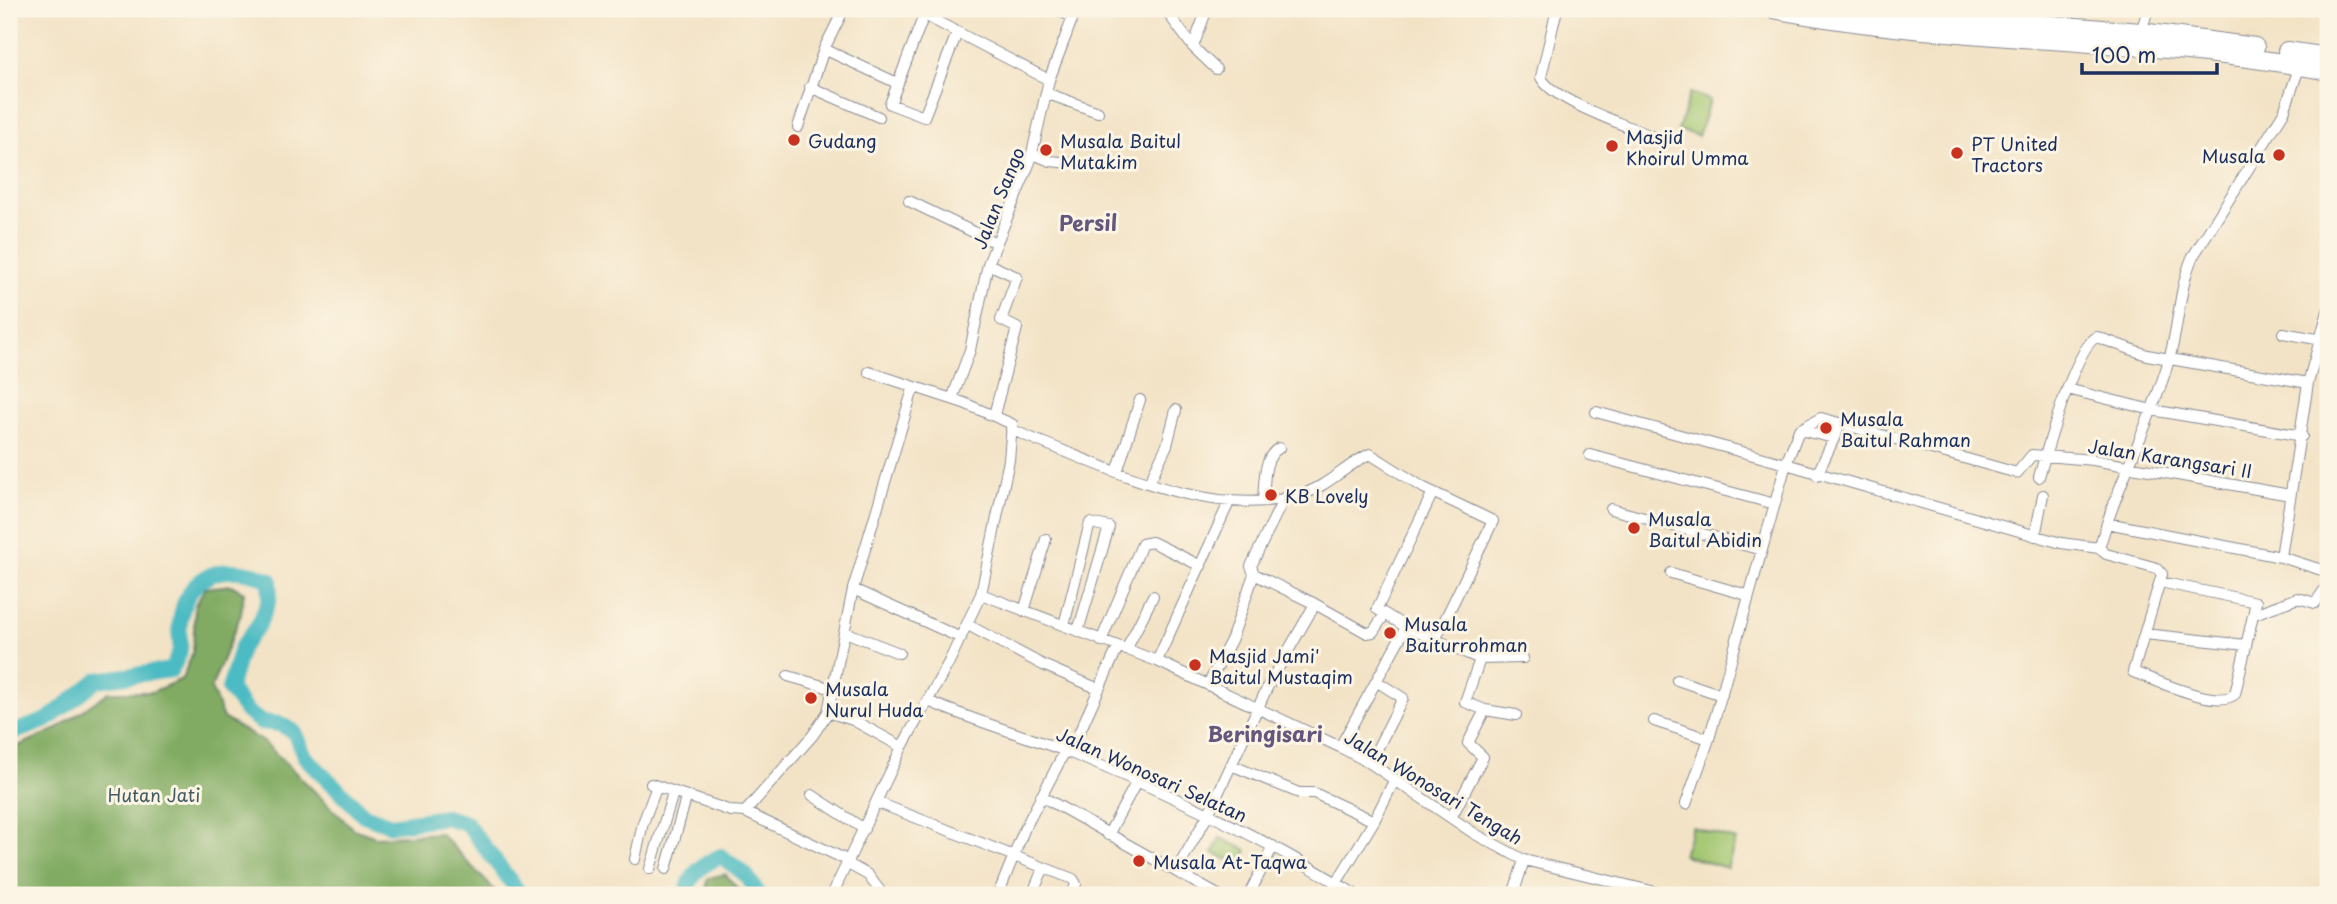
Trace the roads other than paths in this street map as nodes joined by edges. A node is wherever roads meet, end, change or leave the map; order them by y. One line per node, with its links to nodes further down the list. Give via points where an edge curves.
1 (844, 9): 15 (street)
2 (913, 9): 11 (street)
3 (1054, 9): 10 (street)
4 (1165, 9): 14 (street)
5 (1207, 9): 14 (street)
6 (1557, 9): 27 (street, via 1541,77 1544,85)
7 (1773, 9): 17 (highway, via 1948,32 2141,46)
8 (1849, 9): 12 (highway)
9 (2148, 9): 12 (street)
10 (1074, 13): 20 (street, Jalan Sango)
11 (924, 15): 13 (street); 21 (street)
12 (2141, 32): 16 (highway)
13 (957, 33): 20 (street); 21 (street, via 924,117 890,103)
14 (1193, 47): 18 (street)
15 (824, 49): 21 (street); 22 (street)
16 (2328, 57)
17 (2300, 65): 19 (highway); 36 (street, via 2284,112 2192,258)
18 (1216, 69)
19 (2328, 71)
20 (1049, 80): 23 (street, Jalan Sango)
21 (897, 83)
22 (810, 87): 25 (street); 26 (street)
23 (1046, 93): 24 (street); 28 (street, Jalan Sango)
24 (1098, 112)
25 (879, 117)
26 (798, 127)
27 (1656, 138)
28 (1033, 154): 29 (street); 31 (street, Jalan Sango)
29 (1072, 163)
30 (909, 201): 31 (street)
31 (996, 243): 32 (street, Jalan Sango)
32 (988, 264): 41 (street, Jalan Sango, via 970,350); 46 (street, via 1017,277 1001,320 1017,328)
33 (2328, 311): 35 (street)
34 (2283, 333): 35 (street)
35 (2324, 340): 38 (street)
36 (2169, 359): 38 (street); 39 (street, via 2092,338); 44 (street)
37 (869, 372): 40 (street)
38 (2308, 383): 50 (street)
39 (2067, 388): 44 (street); 54 (street)
40 (913, 389): 41 (street); 81 (street)
41 (952, 399): 46 (street)
42 (1140, 400): 57 (street)
43 (1176, 410): 60 (street, via 1167,445)
44 (2152, 410): 50 (street); 56 (street)
45 (1596, 412): 55 (street)
46 (994, 415): 48 (street)
47 (1841, 423): 49 (street, via 1821,418); 51 (street); 54 (street, via 2017,473 2030,456)
48 (1012, 426): 57 (street); 82 (street)
49 (1799, 430): 51 (street); 55 (street)
50 (2302, 436): 63 (street)
51 (1834, 438): 58 (street)
52 (1279, 448): 66 (street, via 1267,463)
53 (1590, 455): 67 (street)
54 (2045, 456): 56 (street, Jalan Karangsari II); 59 (street)
55 (1786, 464): 58 (street); 67 (street)
56 (2126, 467): 63 (street, Jalan Karangsari II); 69 (street)
57 (1117, 472): 60 (street)
58 (1817, 475): 70 (street)
59 (2039, 477)
60 (1149, 483): 65 (street, via 1182,494)
61 (1433, 492): 64 (street, via 1370,454 1310,491); 87 (street, via 1377,607); 97 (street, via 1491,519 1492,526)
62 (2043, 495): 70 (street)
63 (2290, 495): 74 (street)
64 (1284, 498): 66 (street); 78 (street, via 1251,566)
65 (1230, 500): 66 (street); 75 (street)
66 (1263, 500)
67 (1775, 504): 73 (street)
68 (1611, 509): 73 (street)
69 (2107, 523): 72 (street); 74 (street)
70 (2035, 536): 72 (street)
71 (1046, 539): 86 (street)
72 (2099, 548): 79 (street, via 2157,568 2162,574)
73 (1762, 550): 83 (street)
74 (2281, 558): 76 (street)
75 (1201, 566): 96 (street, via 1152,542 1142,544); 103 (street)
76 (2328, 572)
77 (1671, 573): 83 (street)
78 (1254, 574): 85 (street); 107 (street, via 1232,638)
79 (2160, 582): 88 (street, via 2256,602); 94 (street)
80 (2328, 584): 88 (street, via 2315,603 2298,598)
81 (853, 589): 93 (street); 95 (street)
82 (981, 594): 86 (street, Jalan Wonosari Tengah); 89 (street)
83 (1747, 595): 110 (street)
84 (1153, 596): 99 (street)
85 (1315, 604): 87 (street, via 1367,633 1373,632); 113 (street, via 1268,686)
86 (1024, 611): 90 (street, Jalan Wonosari Tengah)
87 (1385, 614): 91 (street)
88 (2253, 614): 98 (street)
89 (968, 625): 95 (street); 109 (street)
90 (1064, 625): 92 (street, Jalan Wonosari Tengah); 92 (street, via 1090,523 1109,529)
91 (1406, 627): 97 (street); 106 (street)
92 (1078, 631): 96 (street, Jalan Wonosari Tengah)
93 (845, 632): 100 (street); 108 (street)
94 (2145, 634): 98 (street); 98 (street, via 2133,672 2222,701 2235,694)
95 (961, 638): 111 (street)
96 (1101, 640): 99 (street, Jalan Wonosari Tengah)
97 (1435, 640): 102 (street)
98 (2246, 645)
99 (1122, 648): 103 (street, Jalan Wonosari Tengah); 109 (street)
100 (899, 653)
101 (1522, 658): 102 (street)
102 (1480, 659): 112 (street, via 1465,702)
103 (1157, 661): 107 (street, Jalan Wonosari Tengah)
104 (788, 676): 108 (street)
105 (1677, 680): 110 (street)
106 (1376, 681): 119 (street); 121 (street, via 1403,698)
107 (1208, 685): 113 (street, Jalan Wonosari Tengah)
108 (833, 689): 114 (street)
109 (1099, 689): 120 (street)
110 (1722, 695): 117 (street)
111 (928, 701): 118 (street); 120 (street, Jalan Wonosari Selatan, via 983,725)
112 (1485, 710): 115 (street); 133 (street, via 1468,743 1483,757)
113 (1259, 711): 119 (street, Jalan Wonosari Tengah); 122 (street)
114 (828, 712): 118 (street); 131 (street)
115 (1516, 715)
116 (1654, 721): 117 (street)
117 (1709, 739): 130 (street)
118 (902, 747): 129 (street)
119 (1340, 747): 121 (street, Jalan Wonosari Tengah)
120 (1068, 752): 124 (street, Jalan Wonosari Selatan); 127 (street)
121 (1370, 763): 123 (street, Jalan Wonosari Tengah)
122 (1231, 765): 132 (street); 134 (street, via 1299,793 1314,793)
123 (1395, 779): 133 (street, Jalan Wonosari Tengah); 134 (street)
124 (1137, 781): 132 (street, Jalan Wonosari Selatan); 136 (street)
125 (673, 793): 128 (street); 137 (street, via 654,785); 139 (street)
126 (812, 795): 135 (street)
127 (1041, 796): 136 (street); 140 (street)
128 (686, 798): 131 (street); 145 (street)
129 (876, 802): 135 (street); 140 (street)
130 (1686, 804)
131 (745, 812): 143 (street)
132 (1208, 815): 138 (street, Jalan Wonosari Selatan); 147 (street)
133 (1451, 818): 142 (street, Jalan Wonosari Tengah)
134 (1374, 821): 148 (street)
135 (864, 829): 143 (street)
136 (1108, 835): 147 (street)
137 (639, 844): 139 (street); 141 (street)
138 (1273, 846): 148 (street, Jalan Wonosari Selatan); 155 (street)
139 (657, 848): 144 (street)
140 (1013, 857): 146 (street); 151 (street)
141 (635, 859)
142 (1524, 860): 158 (street); 159 (street, Jalan Wonosari Tengah)
143 (849, 862): 149 (street); 150 (street, via 868,875)
144 (650, 869)
145 (666, 869)
146 (1042, 869): 152 (street); 153 (street, via 1075,881)
147 (1176, 871): 154 (street)
148 (1336, 882): 156 (street); 157 (street, Jalan Wonosari Selatan)
149 (832, 895)
150 (883, 895)
151 (998, 895)
152 (1032, 895)
153 (1072, 895)
154 (1217, 895)
155 (1249, 895)
156 (1329, 895)
157 (1356, 895)
158 (1513, 895)
159 (1668, 895)

